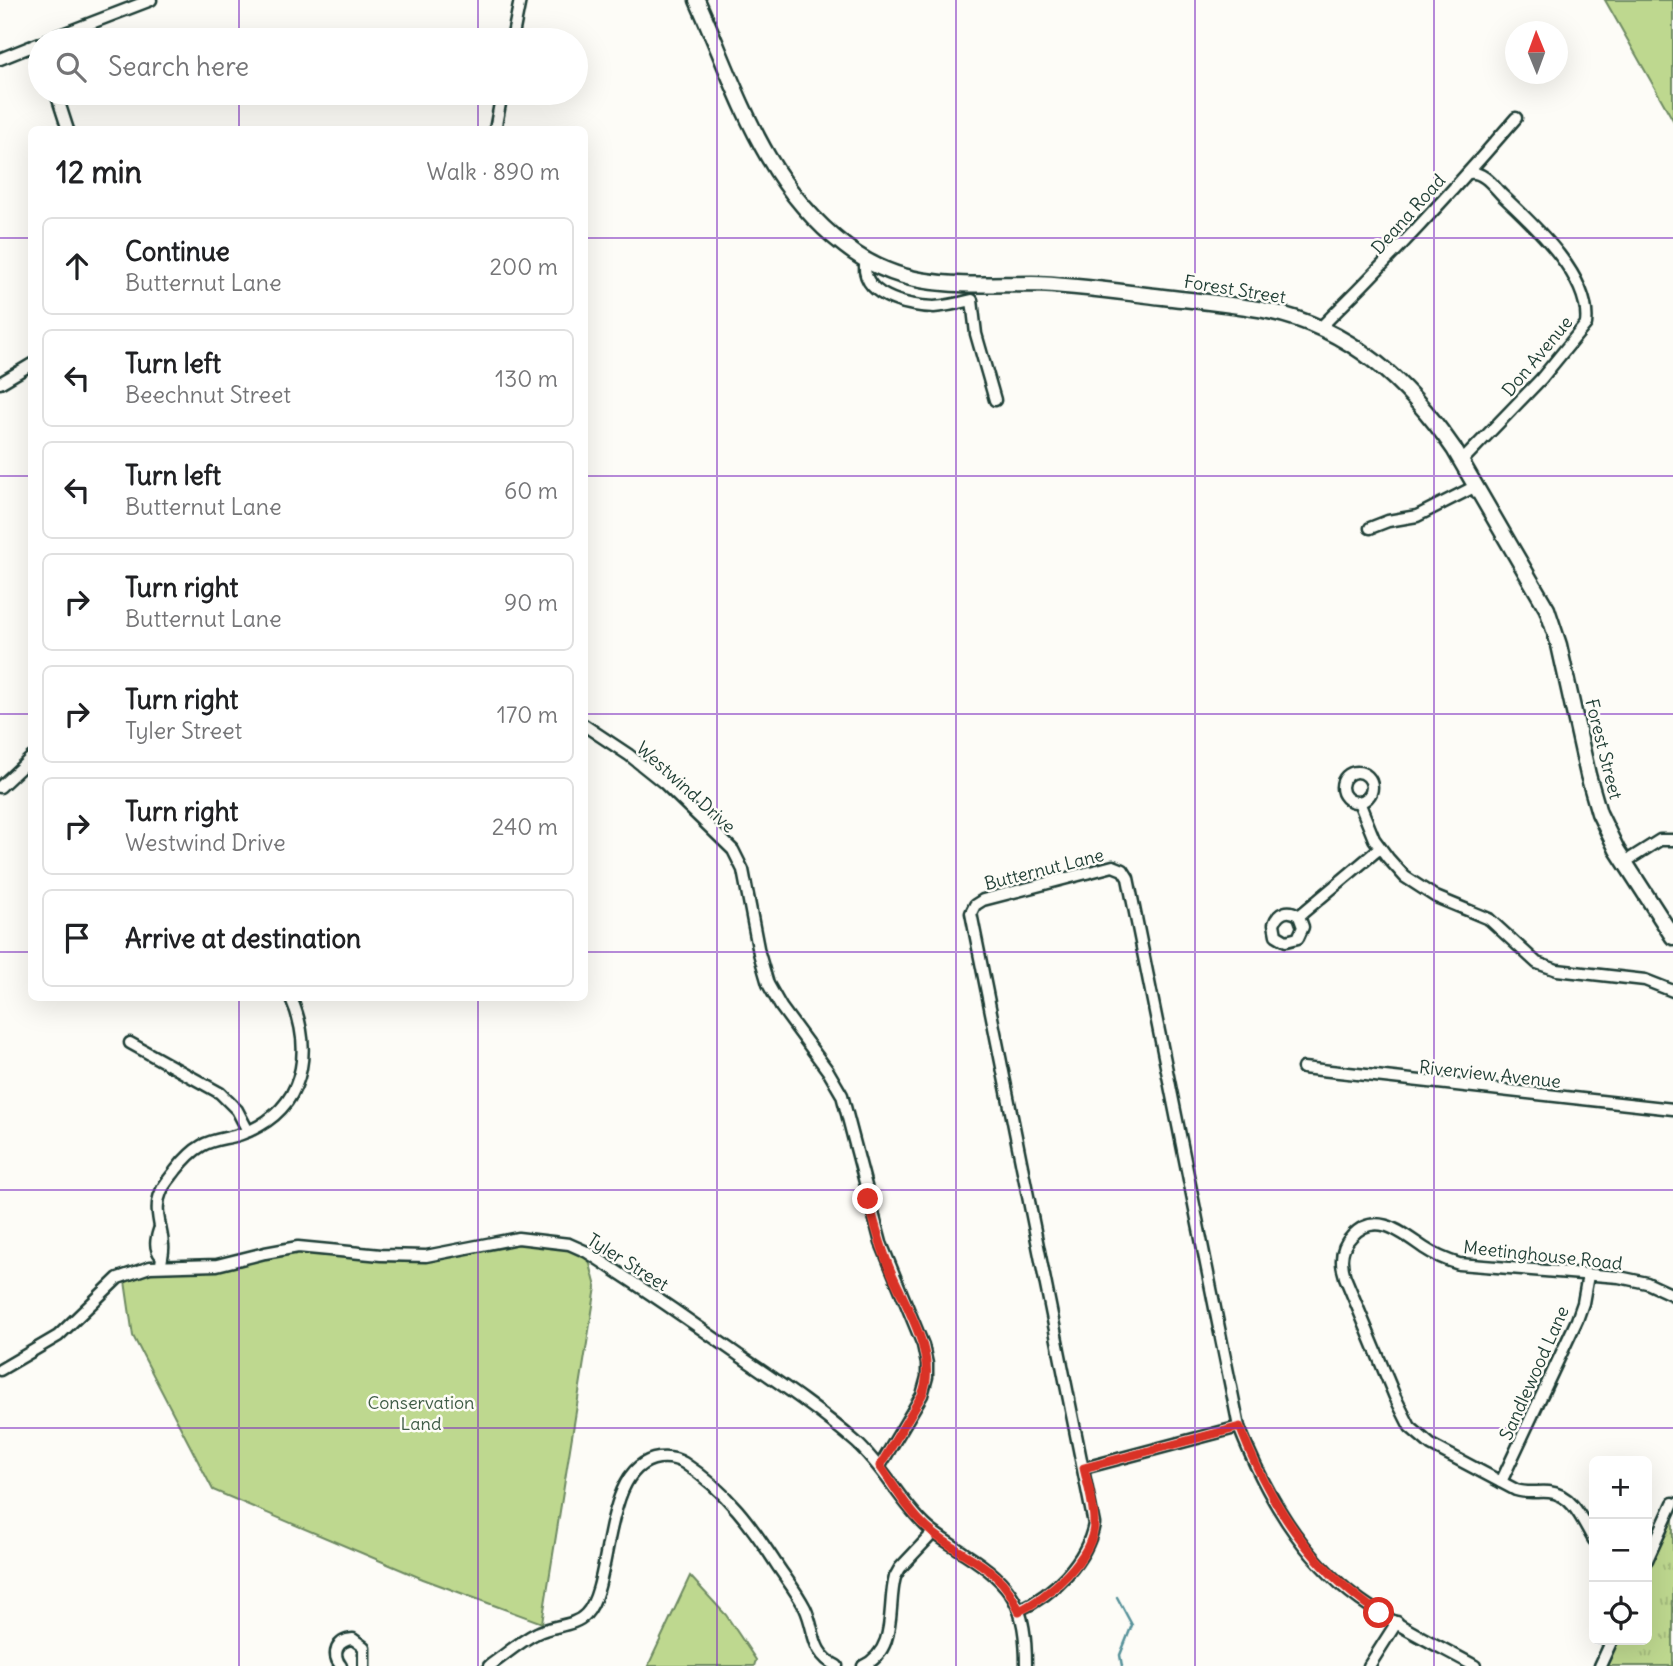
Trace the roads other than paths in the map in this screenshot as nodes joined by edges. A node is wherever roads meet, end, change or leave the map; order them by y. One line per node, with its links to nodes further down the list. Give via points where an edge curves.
1 (151, 0): 4 (street)
2 (520, 0): 5 (street)
3 (697, 0): 14 (street, Forest Street, via 766,157 815,218)
4 (78, 28)
5 (514, 28)
6 (28, 48): 7 (street)
7 (0, 59)
8 (61, 105): 11 (street)
9 (500, 105): 12 (street)
10 (1516, 118): 13 (street, Deana Road)
11 (67, 126)
12 (496, 126)
13 (1469, 173): 16 (street, Deana Road); 20 (street, Don Avenue, via 1480,175 1544,235 1568,269 1587,313 1586,324 1541,379)
14 (866, 260): 15 (street, Forest Street, via 912,279); 15 (street, via 863,270 876,289 907,304 936,307)
15 (972, 293): 16 (street, Forest Street, via 1045,285 1270,311); 19 (street, via 976,334)
16 (1320, 328): 20 (street, Forest Street, via 1404,385)
17 (28, 366): 18 (street)
18 (0, 383)
19 (995, 400)
20 (1462, 461): 21 (street, Forest Street)
21 (1476, 486): 22 (street, via 1417,516); 29 (street, Forest Street, via 1550,615 1592,793)
22 (1370, 528)
23 (588, 729): 43 (street, Westwind Drive, via 664,783 733,850 743,870 768,984 842,1095 881,1244 927,1364 922,1395)
24 (28, 761): 25 (street)
25 (0, 787)
26 (1359, 802): 28 (street)
27 (1673, 840): 29 (street, via 1660,840)
28 (1380, 848): 30 (street); 32 (street, via 1416,885 1489,919 1543,966 1645,980)
29 (1625, 862): 31 (street, Forest Street)
30 (1299, 916)
31 (1673, 937)
32 (1673, 991)
33 (292, 1001): 37 (street, via 303,1035 298,1078 280,1109)
34 (130, 1043): 37 (street, via 220,1093 237,1110)
35 (1303, 1068): 36 (street, Riverview Avenue)
36 (1673, 1109)
37 (248, 1131): 38 (street, via 206,1142 186,1157 160,1194 156,1239)
38 (161, 1261): 41 (street, Tyler Street, via 118,1278 58,1336); 43 (street, Tyler Street, via 217,1265 298,1247 426,1256 518,1238 569,1244 801,1398)
39 (1588, 1275): 40 (street, Meetinghouse Road, via 1647,1283); 45 (street, Sandlewood Lane, via 1577,1320); 45 (street, Meetinghouse Road, via 1460,1264 1442,1259 1382,1224 1359,1229 1344,1247 1345,1277 1410,1427 1431,1445)
40 (1673, 1295)
41 (0, 1370)
42 (1240, 1427): 44 (street); 44 (street, Butternut Lane, via 1125,873 1119,867 1108,867 983,900 975,905 971,919); 51 (street, Butternut Lane, via 1276,1505 1307,1549 1340,1584)
43 (880, 1466): 48 (street, Tyler Street)
44 (1084, 1468): 50 (street, Butternut Lane, via 1092,1536 1055,1587)
45 (1501, 1482): 47 (street, Meetinghouse Road, via 1523,1493 1565,1497)
46 (1673, 1503): 49 (street)
47 (1589, 1532)
48 (933, 1533): 50 (street, Tyler Street, via 1001,1579); 57 (street, via 895,1577 887,1641 877,1657)
49 (1652, 1549)
50 (1019, 1611): 58 (street, Tyler Street)
51 (1397, 1622): 59 (street); 60 (street, Butternut Lane)
52 (1610, 1645): 61 (street)
53 (341, 1666): 54 (street, via 336,1653 348,1639 364,1647)
54 (364, 1666)
55 (489, 1666): 56 (street, via 534,1634 586,1614 596,1598 611,1522 625,1487 643,1464 667,1457 686,1464 747,1520 805,1608 818,1651)
56 (836, 1666)
57 (863, 1666)
58 (1026, 1666)
59 (1369, 1666)
60 (1475, 1666)
61 (1600, 1666)

